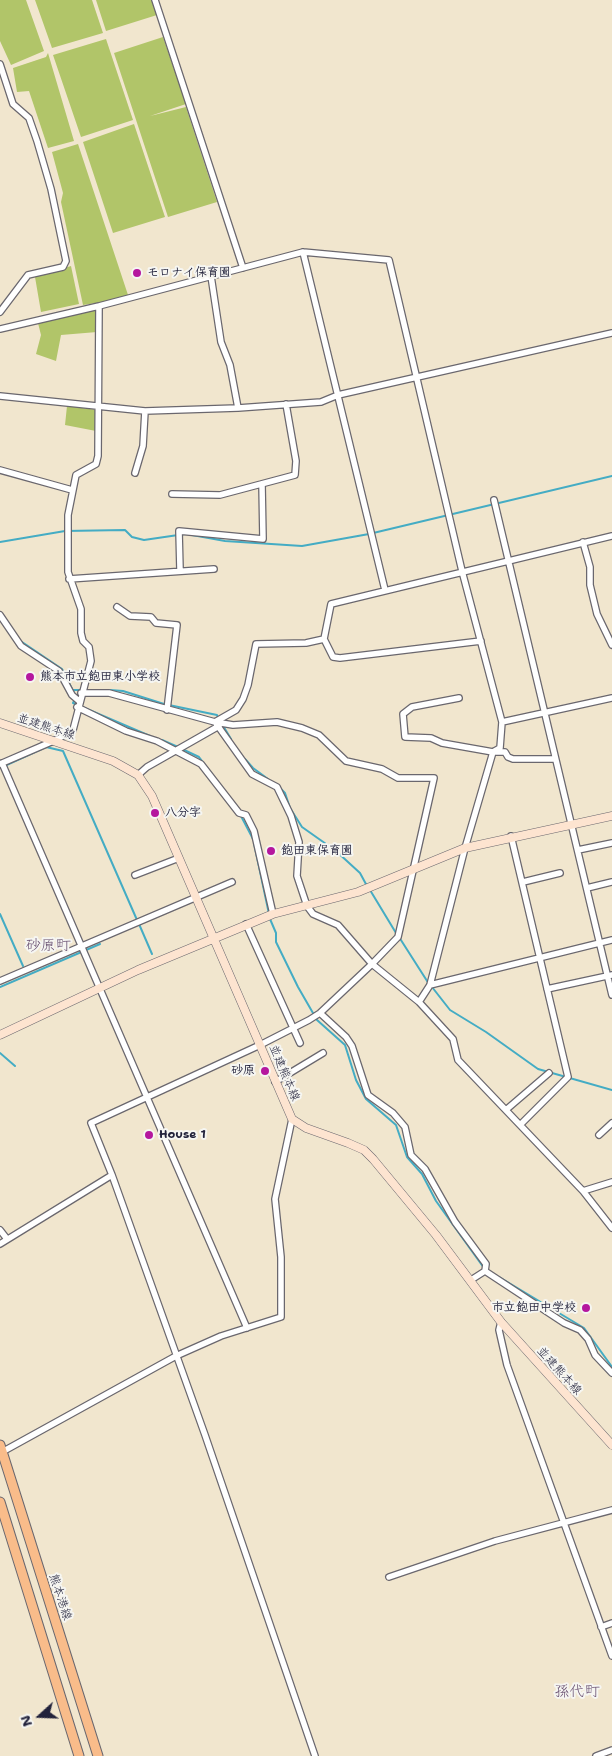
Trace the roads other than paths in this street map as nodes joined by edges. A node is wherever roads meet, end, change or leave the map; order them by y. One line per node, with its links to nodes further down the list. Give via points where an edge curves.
1 (156, 0): 4 (street)
2 (0, 64): 7 (street, via 13,104 29,118 37,141 66,261 63,267 28,275)
3 (303, 252): 4 (street); 10 (street, via 388,260); 11 (street)
4 (243, 268): 5 (street)
5 (211, 276): 6 (street); 15 (street, via 221,342 230,365)
6 (99, 306): 8 (street); 14 (street)
7 (0, 312)
8 (0, 329)
9 (612, 333): 10 (street)
10 (417, 378): 11 (street); 28 (street)
11 (338, 395): 13 (street, via 321,402); 30 (street)
12 (0, 396): 14 (street)
13 (286, 404): 15 (street); 19 (street, via 297,472)
14 (99, 408): 16 (street); 20 (street, via 96,464 76,475)
15 (238, 408): 16 (street)
16 (145, 410): 18 (street, via 143,446)
17 (0, 470): 20 (street)
18 (135, 473)
19 (262, 484): 21 (street, via 220,495); 27 (street, via 263,539 179,530)
20 (72, 490): 29 (street, via 68,515)
21 (172, 494)
22 (494, 500): 25 (street)
23 (612, 536): 24 (street)
24 (583, 542): 25 (street); 35 (street, via 597,614)
25 (508, 560): 28 (street); 41 (street)
26 (214, 569): 27 (street)
27 (180, 570): 29 (street)
28 (462, 571): 30 (street); 34 (street)
29 (69, 579): 36 (street, via 81,608 81,633 89,647 91,661)
30 (385, 590): 33 (street, via 331,604)
31 (116, 607): 40 (street, via 130,616 151,617 156,623 177,624)
32 (0, 615): 39 (street, via 21,646 59,670)
33 (324, 639): 34 (street, via 332,656 340,658); 44 (street, via 306,643 256,644 243,698 236,710)
34 (481, 641): 42 (street)
35 (612, 645)
36 (81, 693): 39 (street); 40 (street, via 109,694)
37 (459, 698): 47 (street, via 412,707 403,714 405,736 431,738)
38 (612, 698): 41 (street)
39 (78, 704): 45 (street, via 74,728); 46 (street, via 126,731)
40 (167, 710): 44 (street)
41 (545, 713): 42 (street); 48 (street)
42 (502, 722): 47 (street, via 500,748)
43 (0, 724): 45 (main road, 並建熊本線)
44 (217, 724): 46 (street); 58 (street, via 277,722 302,728 318,735 346,761 382,769 398,778 434,778); 66 (street, via 252,774 277,787 300,842 297,876)
45 (52, 742): 49 (street); 50 (main road, 並建熊本線, via 113,760)
46 (176, 750): 50 (street); 67 (street, via 201,764 239,813 246,815 254,831)
47 (493, 752): 48 (street, via 506,752 513,759); 55 (street)
48 (555, 759): 52 (street)
49 (1, 764): 72 (street)
50 (138, 775): 57 (main road, 並建熊本線, via 146,785)
51 (612, 816): 52 (main road)
52 (571, 824): 53 (main road); 56 (street)
53 (512, 836): 55 (main road); 62 (street)
54 (612, 843): 56 (street)
55 (465, 848): 58 (main road); 77 (street)
56 (578, 850): 64 (street)
57 (179, 858): 60 (street); 65 (main road, 並建熊本線)
58 (413, 870): 66 (main road, via 363,891); 74 (street, via 398,937)
59 (560, 874): 62 (street)
60 (135, 875)
61 (232, 882): 65 (street)
62 (523, 882): 73 (street)
63 (612, 882): 64 (street)
64 (587, 888): 71 (street)
65 (196, 898): 69 (main road, 並建熊本線); 72 (street)
66 (307, 906): 67 (main road); 74 (street, via 313,914 338,924)
67 (273, 914): 68 (main road)
68 (246, 924): 69 (main road); 83 (street)
69 (214, 937): 78 (main road); 86 (main road, 並建熊本線)
70 (612, 940): 71 (street)
71 (601, 943): 73 (street); 75 (street)
72 (82, 945): 76 (street); 78 (street)
73 (541, 958): 77 (street); 79 (street)
74 (372, 964): 81 (street); 82 (street)
75 (610, 976): 79 (street); 80 (street)
76 (0, 981)
77 (430, 985): 81 (street)
78 (100, 988): 84 (main road); 90 (street)
79 (547, 989): 94 (street, via 568,1077)
80 (612, 995)
81 (419, 1002): 91 (street, via 453,1039 458,1060)
82 (320, 1013): 83 (street); 103 (street, via 352,1046 368,1095 393,1113 405,1127 410,1155 425,1169 455,1222 486,1264)
83 (293, 1028): 85 (street); 86 (street)
84 (0, 1035)
85 (300, 1043)
86 (260, 1045): 89 (main road, 並建熊本線); 90 (street)
87 (323, 1052): 89 (street)
88 (549, 1073): 91 (street)
89 (276, 1082): 92 (main road, 並建熊本線)
90 (148, 1097): 96 (street, via 91,1123); 106 (street)
91 (507, 1109): 94 (street)
92 (292, 1119): 104 (main road, 並建熊本線, via 306,1128 364,1150); 106 (street, via 275,1199 281,1257 281,1317)
93 (612, 1123): 95 (street)
94 (521, 1124): 98 (street)
95 (599, 1135)
96 (112, 1175): 101 (street); 107 (street)
97 (612, 1182): 98 (street)
98 (583, 1191): 99 (street)
99 (612, 1228)
100 (0, 1230): 101 (street)
101 (7, 1239): 102 (street)
102 (0, 1244)
103 (485, 1271): 104 (street); 108 (street, via 580,1330 595,1355)
104 (471, 1280): 105 (main road, 並建熊本線)
105 (501, 1322): 109 (main road, 並建熊本線); 113 (street, via 507,1365)
106 (247, 1328): 107 (street)
107 (176, 1356): 110 (street); 123 (street)
108 (612, 1373)
109 (612, 1445)
110 (1, 1450): 118 (main road, 熊本港線)
111 (0, 1502): 119 (main road)
112 (612, 1510): 113 (street)
113 (564, 1522): 114 (street, via 496,1540); 116 (street)
114 (390, 1577)
115 (612, 1623): 116 (street)
116 (601, 1627): 117 (street)
117 (612, 1656)
118 (76, 1686): 119 (main road); 122 (main road, 熊本港線)
119 (58, 1691): 121 (main road)
120 (612, 1750): 124 (street)
121 (79, 1756)
122 (98, 1756)
123 (315, 1756)
124 (596, 1756)

